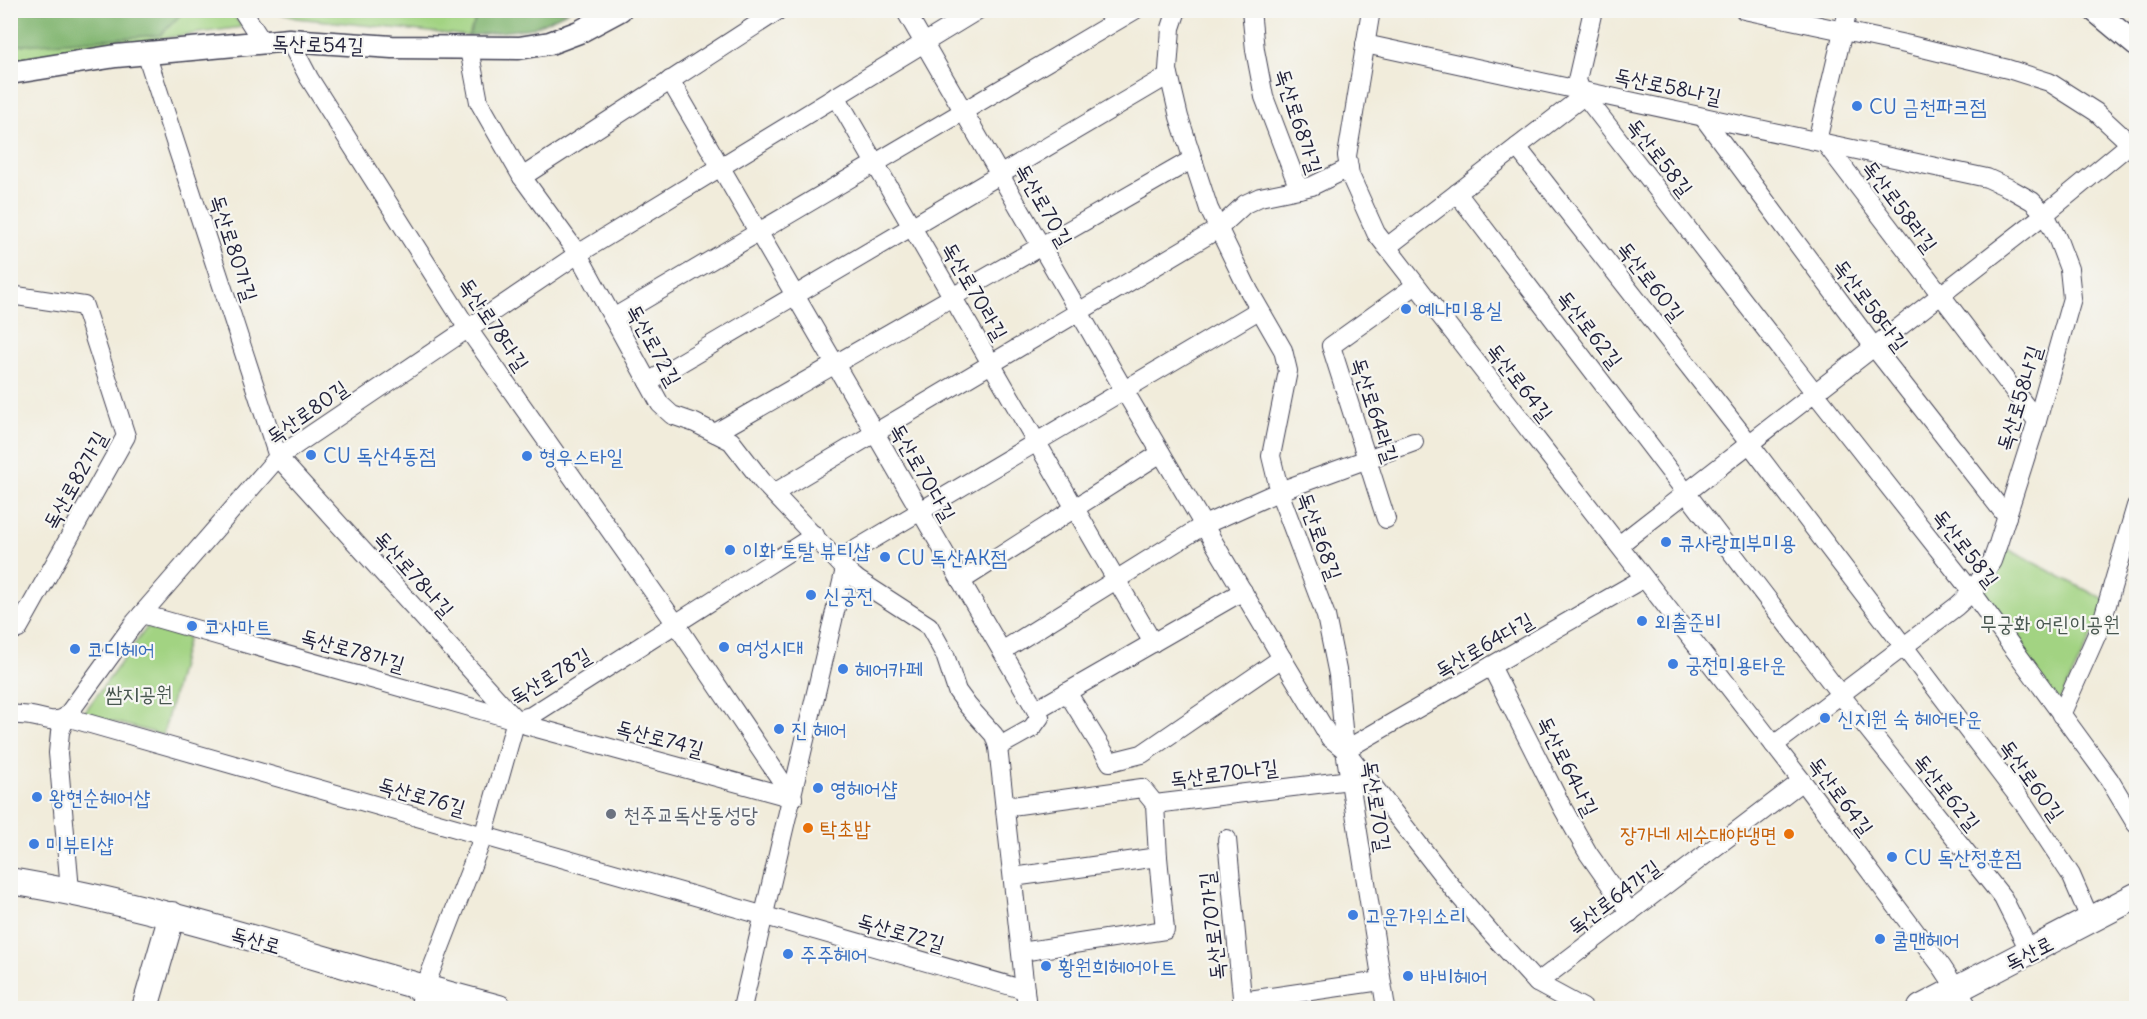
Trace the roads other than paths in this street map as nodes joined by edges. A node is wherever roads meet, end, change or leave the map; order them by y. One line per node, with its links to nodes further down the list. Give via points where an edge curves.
1 (242, 10): 17 (street)
2 (620, 10): 20 (street, 독산로54길, via 550,43)
3 (779, 10): 24 (street)
4 (905, 10): 16 (street, 독산로70길)
5 (978, 10): 16 (street)
6 (1135, 10): 27 (street)
7 (1177, 10): 23 (street, 독산로68길, via 1168,47)
8 (1251, 10): 38 (street, 독산로68가길, via 1264,97)
9 (1371, 10): 18 (street, 독산로64길)
10 (1593, 10): 25 (street, via 1577,80)
11 (1744, 10): 14 (street)
12 (1848, 10): 14 (street)
13 (2094, 10): 19 (street)
14 (1843, 31): 29 (street); 30 (street, via 2049,82 2096,112)
15 (289, 40): 17 (street, 독산로54길); 20 (street, 독산로54길); 55 (street, 독산로78다길, via 309,78)
16 (924, 42): 26 (street); 27 (street, 독산로70길)
17 (263, 43): 21 (street, 독산로54길)
18 (1365, 44): 25 (street, 독산로58나길); 35 (street, 독산로64길, via 1347,156)
19 (2136, 45)
20 (469, 49): 37 (street, 독산로72길, via 478,102)
21 (146, 53): 22 (street, 독산로54길); 69 (street, 독산로80가길)
22 (10, 73)
23 (1169, 75): 32 (street, 독산로68길); 36 (street)
24 (670, 80): 34 (street, 독산로70다길); 37 (street)
25 (1581, 91): 28 (street, 독산로58나길); 31 (street, via 1577,101); 61 (street, 독산로58길)
26 (836, 96): 33 (street, 독산로70라길); 34 (street)
27 (964, 111): 33 (street); 36 (street, 독산로70길)
28 (1703, 117): 29 (street, 독산로58나길); 56 (street, 독산로58다길)
29 (1821, 142): 40 (street, 독산로58나길, via 1987,178 2031,201); 50 (street, 독산로58라길)
30 (2135, 144): 40 (street)
31 (1517, 147): 39 (street); 67 (street, 독산로60길)
32 (1192, 159): 42 (street, 독산로68길); 44 (street)
33 (875, 163): 41 (street, 독산로70라길); 43 (street)
34 (719, 168): 43 (street, 독산로70다길); 46 (street)
35 (1349, 168): 38 (street); 45 (street, 독산로64길, via 1376,233)
36 (1000, 175): 41 (street); 44 (street, 독산로70길)
37 (522, 177): 46 (street, 독산로72길)
38 (1299, 189): 42 (street, 독산로68가길, via 1245,204)
39 (1457, 193): 45 (street); 72 (street, 독산로62길)
40 (2045, 214): 50 (street); 62 (street, 독산로58나길, via 2069,269 2072,298)
41 (912, 227): 49 (street); 51 (street, 독산로70라길)
42 (1218, 229): 52 (street, 독산로68길); 53 (street, 독산로68가길)
43 (757, 233): 49 (street, 독산로70다길); 54 (street)
44 (1041, 246): 51 (street); 53 (street, 독산로70길)
45 (1387, 247): 47 (street, 독산로64길)
46 (578, 255): 54 (street, 독산로72길); 55 (street, 독산로80길)
47 (1416, 285): 70 (street, 독산로64라길, via 1331,346); 81 (street, 독산로64길)
48 (10, 295): 90 (street, 독산로82가길, via 84,306 126,436 18,629)
49 (794, 296): 58 (street, 독산로70다길); 59 (street)
50 (1939, 296): 56 (street); 62 (street, 독산로58라길)
51 (952, 297): 57 (street, 독산로70라길); 58 (street)
52 (1259, 310): 60 (street); 71 (street, 독산로68길, via 1283,350 1288,370 1271,456)
53 (1079, 311): 57 (street, 독산로68가길); 60 (street, 독산로70길)
54 (613, 318): 59 (street, 독산로72길)
55 (468, 329): 69 (street, 독산로80길); 89 (street, 독산로78다길)
56 (1874, 347): 61 (street); 77 (street, 독산로58다길)
57 (990, 364): 64 (street, 독산로68가길); 65 (street, 독산로70라길)
58 (834, 365): 63 (street); 64 (street, 독산로70다길)
59 (648, 382): 63 (street, 독산로72길, via 660,404 672,415)
60 (1124, 390): 65 (street); 68 (street, 독산로70길)
61 (1815, 393): 67 (street); 87 (street, 독산로58길)
62 (2037, 421): 77 (street, 독산로58나길)
63 (715, 433): 73 (street, 독산로72길, via 731,441)
64 (874, 433): 73 (street, 독산로68가길); 76 (street, 독산로70다길)
65 (1035, 442): 75 (street, 독산로70라길); 76 (street)
66 (1414, 442): 70 (street)
67 (1749, 443): 72 (street); 92 (street, 독산로60길)
68 (1161, 453): 75 (street); 79 (street, 독산로70길)
69 (278, 457): 88 (street, 독산로80길); 102 (street, 독산로78나길)
70 (1367, 459): 71 (street); 78 (street, 독산로64라길)
71 (1280, 491): 79 (street); 105 (street, 독산로68길, via 1326,616 1338,675)
72 (1687, 492): 81 (street); 97 (street, 독산로62길)
73 (774, 493): 80 (street, 독산로72길)
74 (2136, 506): 100 (street, via 2101,625)
75 (1075, 508): 83 (street, 독산로70라길); 85 (street)
76 (919, 510): 82 (street); 85 (street, 독산로70다길)
77 (2007, 517): 87 (street, 독산로58나길, via 1992,561)
78 (1386, 519)
79 (1204, 525): 83 (street); 86 (street, 독산로70길)
80 (815, 535): 82 (street, 독산로72길); 89 (street, 독산로78길)
81 (1618, 545): 84 (street, 독산로64길)
82 (842, 564): 104 (street, 독산로72길, via 858,580 929,626 945,655 957,690 994,735); 108 (street)
83 (1117, 578): 91 (street, 독산로70라길); 93 (street)
84 (1644, 578): 95 (street, 독산로64다길); 103 (street, 독산로64길)
85 (961, 581): 93 (street, 독산로70다길)
86 (1243, 591): 91 (street); 94 (street, 독산로70길)
87 (1972, 592): 92 (street); 100 (street, 독산로58길)
88 (142, 614): 101 (street, 독산로80길); 102 (street, 독산로78가길)
89 (676, 624): 102 (street, 독산로78길, via 531,716); 108 (street)
90 (10, 628)
91 (1153, 643): 96 (street)
92 (1903, 646): 97 (street); 122 (street, 독산로60길, via 2026,807 2071,875)
93 (1002, 651): 98 (street, 독산로70다길)
94 (1282, 658): 96 (street, via 1142,754 1110,762); 105 (street, 독산로70길, via 1330,738)
95 (1491, 666): 105 (street, 독산로64다길); 119 (street, 독산로64나길, via 1562,807)
96 (1067, 692): 98 (street)
97 (1840, 694): 103 (street); 124 (street, 독산로62길, via 2003,898)
98 (1036, 710): 104 (street, via 1040,717 1032,728)
99 (10, 714): 101 (street, via 58,722)
100 (2061, 715): 111 (street, 독산로58길, via 2109,778)
101 (66, 717): 112 (street, 독산로76길); 117 (street, 독산로80길, via 58,753)
102 (516, 720): 108 (street, 독산로74길); 112 (street, 독산로78길)
103 (1774, 745): 107 (street, 독산로64길)
104 (998, 747): 110 (street, 독산로72길)
105 (1345, 750): 106 (street, 독산로70길); 126 (street, via 1455,891)
106 (1350, 780): 109 (street, 독산로70나길); 125 (street, 독산로70길)
107 (1802, 781): 119 (street, 독산로64가길); 129 (street, 독산로64길)
108 (793, 798): 121 (street)
109 (1155, 804): 110 (street, 독산로70나길, via 1142,788); 114 (street)
110 (1005, 807): 115 (street, 독산로72길)
111 (2136, 824)
112 (483, 837): 121 (street, 독산로76길); 127 (street, 독산로78길)
113 (1227, 839): 130 (street, 독산로70가길)
114 (1158, 857): 115 (street); 123 (street, via 1165,930)
115 (1012, 877): 123 (street, 독산로72길)
116 (10, 881): 117 (main road, 독산로)
117 (70, 890): 120 (main road, 독산로)
118 (2136, 896): 122 (main road, 독산로)
119 (1630, 914): 126 (street, 독산로64가길)
120 (172, 915): 127 (main road, 독산로); 131 (main road)
121 (765, 917): 128 (street, 독산로72길); 133 (street)
122 (2091, 921): 124 (main road, 독산로)
123 (1021, 952): 128 (street, 독산로72길)
124 (2030, 952): 129 (main road, 독산로)
125 (1381, 981): 130 (street); 134 (street, 독산로70길)
126 (1537, 983): 135 (street)
127 (421, 999): 132 (main road, 독산로)
128 (1026, 999)
129 (1963, 1000): 136 (main road, 독산로)
130 (1243, 1005)
131 (145, 1008)
132 (499, 1008)
133 (742, 1008)
134 (1386, 1008)
135 (1583, 1008)
136 (1921, 1008)

